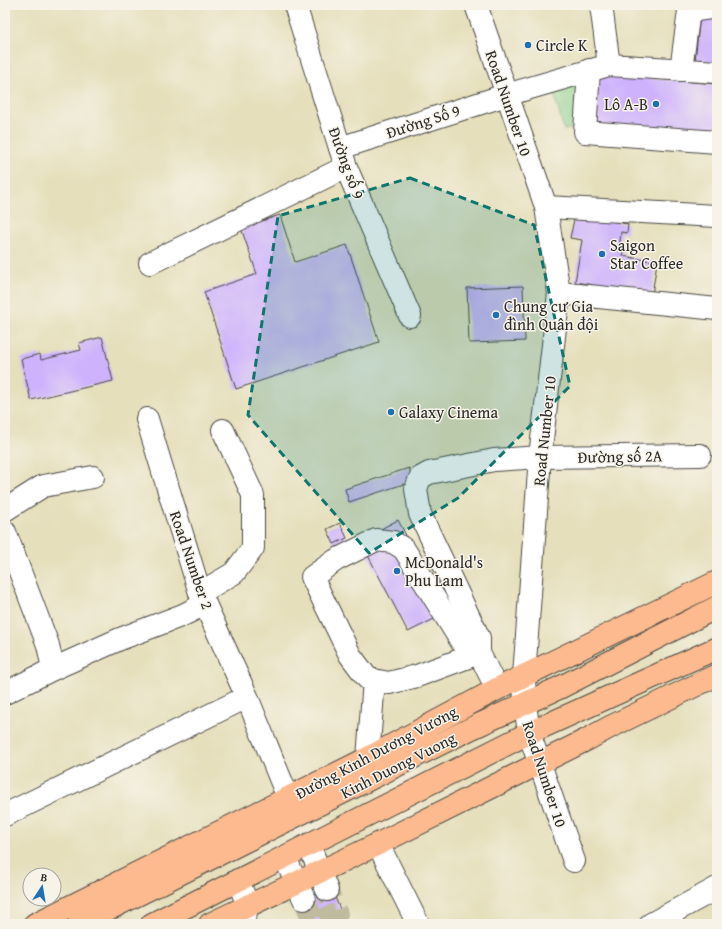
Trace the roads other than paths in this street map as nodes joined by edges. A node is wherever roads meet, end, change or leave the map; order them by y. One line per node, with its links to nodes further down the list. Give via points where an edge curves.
1 (295, 5): 11 (street, Đường số 9)
2 (476, 5): 9 (street, Road Number 10)
3 (601, 5): 5 (street)
4 (717, 7): 7 (street, via 689,11)
5 (609, 65): 6 (street, Đường Số 9); 7 (street, Đường Số 9)
6 (589, 70): 9 (street, Đường Số 9); 10 (street, via 585,132)
7 (681, 70): 8 (street, Đường Số 9)
8 (717, 72)
9 (506, 95): 11 (street, Đường Số 9); 12 (street, Road Number 10)
10 (717, 142)
11 (343, 158): 14 (street, Đường Số 9); 17 (street, Đường số 9)
12 (546, 206): 13 (street); 15 (street, Road Number 10)
13 (717, 216)
14 (150, 263)
15 (559, 293): 16 (street); 21 (street, Road Number 10)
16 (717, 308)
17 (410, 316)
18 (147, 419): 26 (street, Road Number 2)
19 (222, 430): 26 (street, via 253,495 253,548 234,572)
20 (700, 455): 21 (street, Đường số 2A)
21 (540, 457): 29 (street, Đường số 2A, via 494,460 429,473 420,478 416,489 420,514 479,638); 32 (street, Road Number 10)
22 (93, 477): 23 (street, via 43,486)
23 (5, 510)
24 (5, 532): 30 (street, via 48,645)
25 (717, 582): 32 (main road, Đường Kinh Dương Vương)
26 (203, 599): 30 (street, via 183,615 120,639); 36 (street, Road Number 2)
27 (717, 608): 37 (main road, Kinh Duong Vuong)
28 (717, 648): 38 (main road)
29 (479, 653): 33 (street, via 417,676 389,683); 33 (street, via 461,640 404,549 393,542 376,540 336,560 312,577 350,655 368,679); 34 (street)
30 (53, 669): 35 (street)
31 (717, 675): 40 (main road)
32 (524, 676): 34 (main road, Đường Kinh Dương Vương); 37 (street, Road Number 10)
33 (374, 680): 39 (street)
34 (497, 689): 39 (main road, Đường Kinh Dương Vương)
35 (5, 694)
36 (247, 697): 41 (street, Road Number 2); 42 (street)
37 (524, 704): 38 (street, Road Number 10); 41 (main road, Kinh Duong Vuong)
38 (529, 733): 40 (street, Road Number 10); 44 (main road)
39 (368, 758): 41 (main road, Đường Kinh Dương Vương)
40 (539, 762): 43 (main road); 46 (street, Road Number 10)
41 (292, 807): 53 (main road, Đường Kinh Dương Vương); 54 (main road, Kinh Duong Vuong)
42 (5, 815)
43 (378, 844): 48 (main road); 57 (street)
44 (309, 845): 45 (main road); 48 (street)
45 (285, 858): 47 (main road); 50 (street)
46 (574, 861)
47 (238, 880): 51 (street); 55 (main road)
48 (324, 881): 50 (main road)
49 (717, 888): 52 (street)
50 (300, 891): 51 (main road)
51 (245, 915): 56 (main road)
52 (654, 923)
53 (35, 924)
54 (79, 924)
55 (152, 924)
56 (210, 924)
57 (418, 924)

